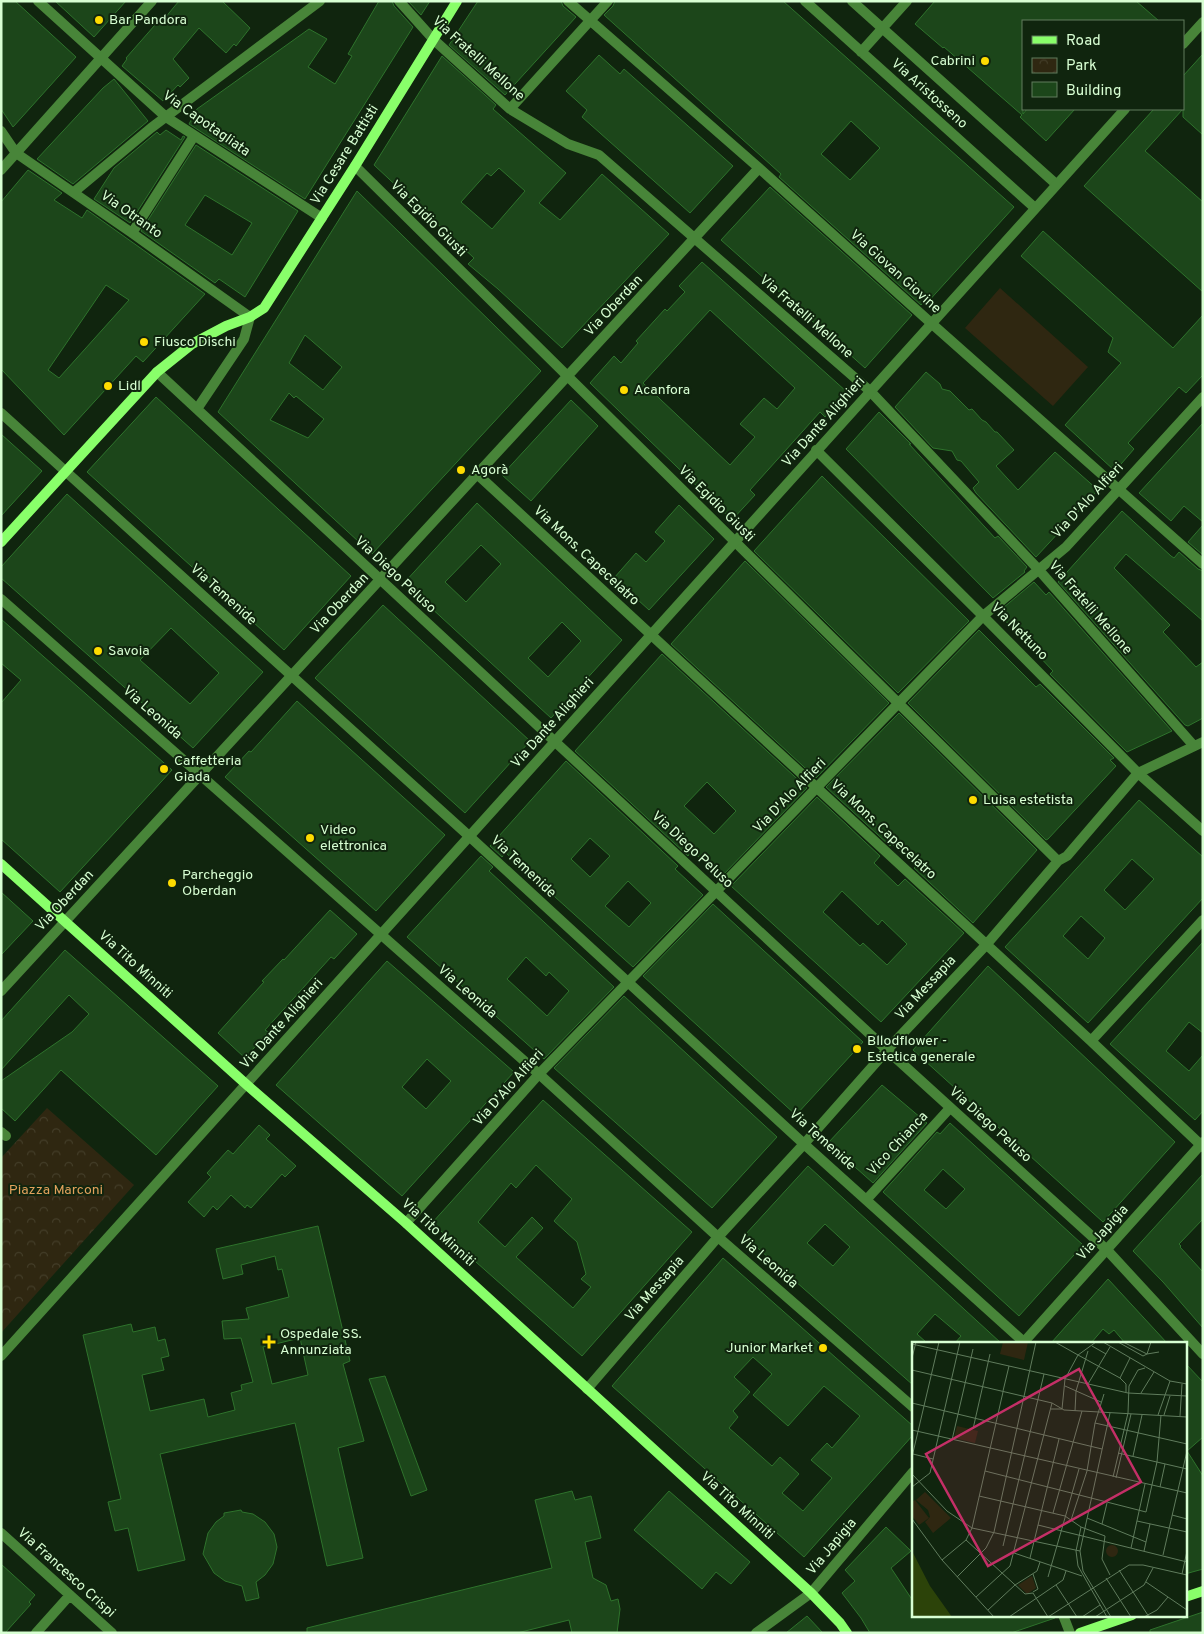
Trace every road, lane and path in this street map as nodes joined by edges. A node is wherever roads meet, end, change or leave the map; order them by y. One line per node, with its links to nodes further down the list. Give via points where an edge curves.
1 (38, 1): 17 (street, Via Capotagliata)
2 (152, 1): 17 (street)
3 (320, 1): 20 (street)
4 (399, 1): 14 (street, Via Fratelli Mellone)
5 (457, 1): 14 (main road, Via Cesare Battisti)
6 (568, 1): 11 (street, Via Giovan Giovine)
7 (608, 1): 11 (street)
8 (805, 1): 16 (street, Via Aristosseno)
9 (852, 1): 13 (street, Via Aristosseno)
10 (907, 1): 13 (street)
11 (590, 21): 18 (street); 25 (street, Via Giovan Giovine)
12 (1203, 22): 15 (street)
13 (883, 28): 16 (street); 27 (street, Via Aristosseno)
14 (434, 40): 18 (street, Via Fratelli Mellone); 24 (main road, Via Cesare Battisti)
15 (1184, 43)
16 (861, 52): 29 (street, Via Aristosseno)
17 (101, 58): 20 (street, Via Capotagliata); 23 (street)
18 (510, 109): 32 (street, Via Fratelli Mellone, via 568,144 599,155)
19 (1124, 110): 27 (street, Via Dante Alighieri)
20 (166, 117): 22 (street, Via Capotagliata); 28 (street)
21 (1, 131): 23 (street, Via Otranto)
22 (194, 136): 30 (street, Via Capotagliata); 31 (street)
23 (16, 153): 26 (street); 28 (street, Via Otranto)
24 (355, 166): 30 (main road, Via Cesare Battisti); 36 (street, Via Egidio Giusti)
25 (759, 168): 32 (street, Via Oberdan); 34 (street, Via Giovan Giovine)
26 (1, 170)
27 (1056, 184): 29 (street, Via Dante Alighieri)
28 (74, 192): 31 (street, Via Otranto)
29 (1035, 208): 34 (street, Via Dante Alighieri)
30 (322, 218): 33 (main road, Via Cesare Battisti, via 264,308)
31 (132, 232): 33 (street, Via Otranto)
32 (695, 238): 36 (street, Via Oberdan); 37 (street, Via Fratelli Mellone)
33 (250, 317): 35 (main road, via 192,344); 39 (street, via 244,339)
34 (931, 323): 37 (street, Via Dante Alighieri); 44 (street, Via Giovan Giovine)
35 (157, 372): 39 (street, Via Diego Peluso); 42 (main road)
36 (568, 377): 43 (street, Via Oberdan); 46 (street, Via Egidio Giusti)
37 (870, 391): 41 (street, Via Dante Alighieri); 48 (street, Via Fratelli Mellone)
38 (1203, 397): 44 (street, Via D'Alo Alfieri)
39 (197, 409): 49 (street, Via Diego Peluso)
40 (1, 413): 42 (street, Via Temenide)
41 (816, 450): 46 (street, Via Dante Alighieri); 51 (street, Via Nettuno)
42 (66, 471): 45 (main road); 53 (street, Via Temenide)
43 (477, 474): 49 (street, Via Oberdan); 52 (street, Via Mons. Capecelatro)
44 (1118, 489): 47 (street, Via Giovan Giovine); 48 (street, Via D'Alo Alfieri, via 1066,547)
45 (1, 542)
46 (735, 542): 52 (street, Via Dante Alighieri); 54 (street, Via Egidio Giusti)
47 (1203, 564)
48 (1038, 569): 51 (street, Via D'Alo Alfieri); 56 (street, Via Fratelli Mellone)
49 (380, 580): 53 (street, Via Oberdan); 55 (street, Via Diego Peluso)
50 (1, 598): 58 (street, Via Leonida)
51 (983, 616): 54 (street, Via D'Alo Alfieri); 57 (street, Via Nettuno)
52 (651, 634): 55 (street, Via Dante Alighieri); 59 (street, Via Mons. Capecelatro)
53 (291, 677): 58 (street, Via Oberdan); 61 (street, Via Temenide)
54 (899, 703): 59 (street, Via D'Alo Alfieri); 62 (street, Via Egidio Giusti)
55 (554, 742): 61 (street, Via Dante Alighieri); 64 (street, Via Diego Peluso)
56 (1198, 744): 57 (street, Via Messapia)
57 (1138, 773): 60 (street, Via Nettuno); 62 (street, Via Messapia, via 1067,856)
58 (201, 775): 66 (street, Via Oberdan); 67 (street, Via Leonida)
59 (817, 788): 64 (street, Via D'Alo Alfieri); 68 (street, Via Mons. Capecelatro)
60 (1203, 831)
61 (469, 836): 67 (street, Via Dante Alighieri); 69 (street, Via Temenide)
62 (1058, 861): 68 (street, Via Messapia)
63 (1, 864): 66 (main road, Via Tito Minniti)
64 (716, 891): 69 (street, Via D'Alo Alfieri); 72 (street, Via Diego Peluso)
65 (1203, 920): 71 (street)
66 (65, 922): 70 (street, Via Oberdan); 74 (main road, Via Tito Minniti)
67 (381, 934): 73 (street, Via Leonida); 74 (street, Via Dante Alighieri)
68 (986, 945): 71 (street, Via Mons. Capecelatro); 72 (street, Via Messapia)
69 (628, 983): 73 (street, Via D'Alo Alfieri); 76 (street, Via Temenide)
70 (1, 991)
71 (1091, 1041): 77 (street, Via Mons. Capecelatro)
72 (887, 1050): 75 (street, Via Diego Peluso); 76 (street, Via Messapia)
73 (539, 1074): 79 (street, Via D'Alo Alfieri); 80 (street, Via Leonida)
74 (247, 1085): 79 (main road, Via Tito Minniti); 84 (street, Via Dante Alighieri)
75 (950, 1108): 78 (street, Vico Chianca); 81 (street, Via Diego Peluso)
76 (804, 1144): 78 (street, Via Temenide); 80 (street, Via Messapia)
77 (1202, 1144): 81 (street, Via Japigia)
78 (866, 1199): 82 (street, Via Temenide)
79 (406, 1222): 85 (main road, Via Tito Minniti)
80 (718, 1237): 85 (street, Via Messapia); 86 (street, Via Leonida)
81 (1107, 1250): 82 (street, Via Japigia); 83 (street, Via Diego Peluso)
82 (1024, 1342)
83 (1203, 1354)
84 (1, 1356)
85 (587, 1389): 90 (main road, Via Tito Minniti)
86 (912, 1406)
87 (912, 1473): 90 (street, Via Japigia)
88 (1, 1533): 91 (street, Via Francesco Crispi)
89 (1203, 1591): 92 (main road)
90 (811, 1593): 97 (street, Via Japigia); 98 (main road, Via Tito Minniti)
91 (70, 1595): 95 (street); 96 (street, Via Francesco Crispi)
92 (1186, 1597)
93 (1063, 1616): 99 (street)
94 (1129, 1616): 100 (main road)
95 (36, 1633)
96 (112, 1633)
97 (756, 1633)
98 (847, 1633)
99 (1070, 1633)
100 (1080, 1633)

